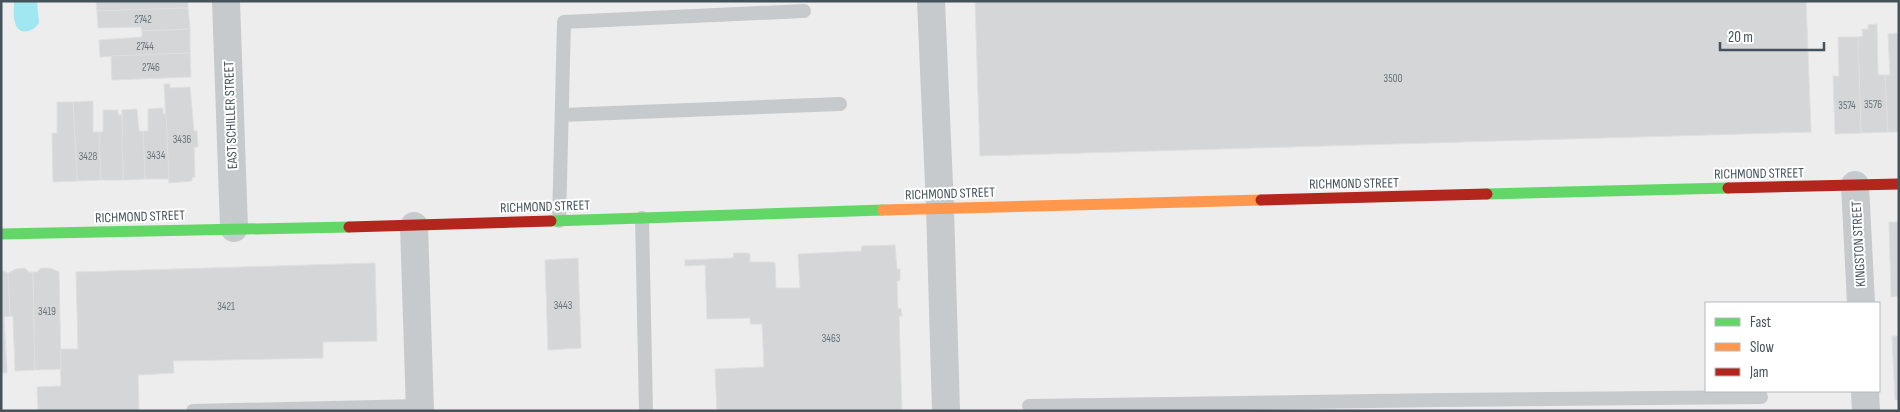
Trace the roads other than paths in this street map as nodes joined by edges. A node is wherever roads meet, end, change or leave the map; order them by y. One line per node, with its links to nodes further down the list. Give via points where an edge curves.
1 (226, 1): 12 (street, EAST SCHILLER STREET)
2 (931, 1): 8 (street)
3 (804, 11): 5 (lane, via 564,22)
4 (840, 104): 5 (lane)
5 (562, 115): 10 (lane)
6 (1899, 184): 7 (main road, RICHMOND STREET)
7 (1856, 185): 8 (main road, RICHMOND STREET); 14 (street, KINGSTON STREET)
8 (940, 208): 9 (main road, RICHMOND STREET); 22 (street)
9 (642, 218): 10 (main road, RICHMOND STREET); 21 (lane)
10 (560, 221): 11 (main road, RICHMOND STREET)
11 (414, 226): 12 (main road, RICHMOND STREET); 19 (street)
12 (234, 228): 13 (main road, RICHMOND STREET)
13 (1, 234)
14 (1861, 302)
15 (1865, 392): 23 (street)
16 (1761, 398): 17 (lane)
17 (1442, 405): 18 (lane)
18 (1029, 406)
19 (420, 408): 20 (lane)
20 (192, 411)
21 (646, 411)
22 (946, 411)
23 (1866, 411)

